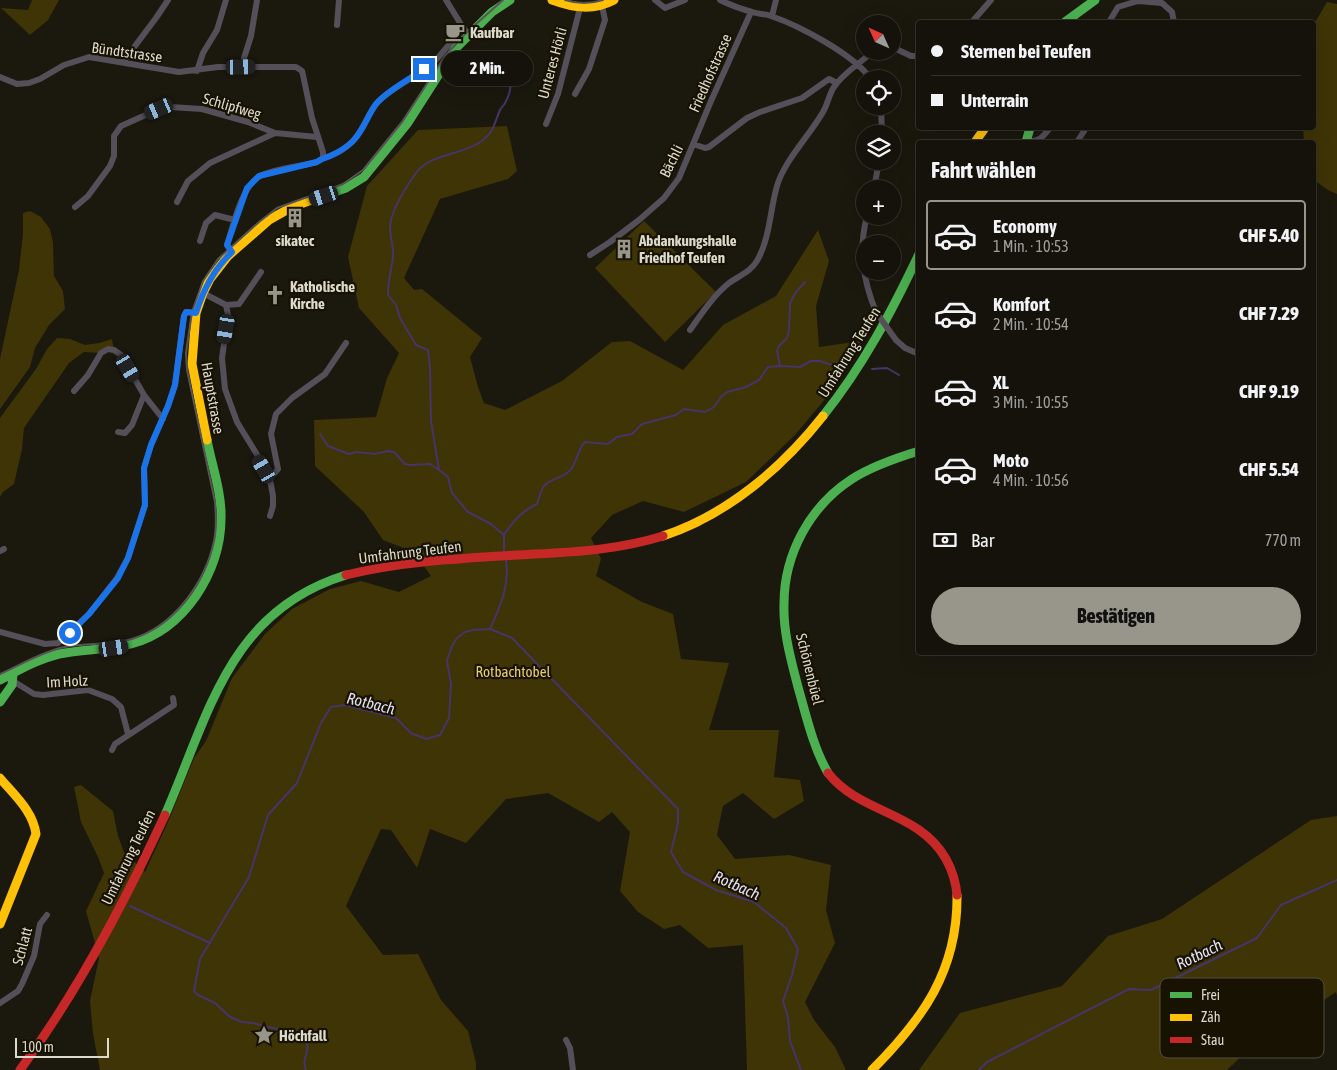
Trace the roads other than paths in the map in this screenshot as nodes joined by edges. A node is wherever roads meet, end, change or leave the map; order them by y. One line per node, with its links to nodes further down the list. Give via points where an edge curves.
1 (168, 0): 32 (street)
2 (226, 0): 35 (street, via 217,30 203,54)
3 (257, 0): 30 (street)
4 (338, 0): 25 (street)
5 (446, 0): 26 (street)
6 (510, 0): 26 (street, Hauptstrasse)
7 (552, 0): 17 (street)
8 (614, 0): 16 (street)
9 (655, 0): 10 (street, via 666,8)
10 (685, 0)
11 (720, 0): 18 (street)
12 (776, 0): 19 (street)
13 (991, 0): 20 (street)
14 (1095, 0): 21 (street)
15 (1103, 0): 22 (street)
16 (602, 6): 17 (street); 38 (street, via 605,20 589,69)
17 (580, 8): 39 (street, Unteres Hörli, via 558,94)
18 (751, 12): 19 (street); 44 (street, Friedhofstrasse)
19 (772, 16): 33 (street, via 838,49)
20 (974, 20)
21 (1068, 20)
22 (1077, 20)
23 (1110, 20): 24 (street, via 1118,7 1138,2 1162,3 1172,12)
24 (1174, 20)
25 (337, 25)
26 (469, 34): 27 (street, Hauptstrasse)
27 (462, 42): 45 (street, via 457,38 453,40 435,61 376,104 353,141 340,151); 51 (street, Hauptstrasse, via 407,124 364,177 340,190 277,214)
28 (901, 51): 29 (street)
29 (916, 56)
30 (244, 58)
31 (862, 60): 33 (street)
32 (123, 62): 35 (street, Bündtstrasse, via 179,72); 36 (street, Bündtstrasse, via 90,57 75,60 24,84)
33 (857, 64): 34 (street); 37 (street)
34 (863, 70)
35 (198, 71): 42 (street, Bündtstrasse, via 218,67 291,66 300,69)
36 (0, 77)
37 (837, 83): 44 (street, Bächli, via 829,79 802,98 760,112 737,124 709,147); 58 (street, via 824,110 780,178 757,262 718,294)
38 (575, 94)
39 (546, 124)
40 (1048, 130): 43 (street)
41 (275, 133): 42 (street, Schlipfweg); 46 (street, via 210,163 188,182); 47 (street, Schlipfweg, via 202,108 159,109 121,126 114,136 114,156 110,166 88,196)
42 (317, 137): 45 (street, Bündtstrasse)
43 (1040, 140)
44 (693, 144): 52 (street, Bächli, via 679,178 664,198)
45 (322, 157): 48 (street, via 317,162 259,176 247,188)
46 (178, 202)
47 (75, 207)
48 (235, 220): 50 (street, via 215,215 206,223); 51 (street, via 227,245)
49 (865, 225): 60 (street, bridge, via 862,266 869,296 896,340)
50 (200, 241)
51 (232, 252): 55 (street, Hauptstrasse, via 215,271)
52 (590, 255)
53 (916, 260): 82 (street, Umfahrung Teufen, via 887,320 858,369 804,439 760,480 725,506 686,528 643,542 594,550 387,566 348,574 292,598 271,615 251,635 231,664 153,841 97,948)
54 (261, 272): 56 (street, via 239,304)
55 (203, 293): 56 (street); 57 (street, Hauptstrasse)
56 (226, 305): 66 (street, via 228,315 222,358 225,390 237,422)
57 (196, 313): 63 (street, via 186,312 184,316 175,385); 70 (street, Hauptstrasse, via 192,370 221,517 221,535 212,565 176,622 149,639 130,645)
58 (690, 330)
59 (346, 343): 66 (street, via 325,374 276,414 271,434 278,469)
60 (916, 353)
61 (74, 391): 62 (street, via 101,353 108,349 120,355)
62 (144, 395): 63 (street); 64 (street, via 132,425 125,432)
63 (163, 419): 69 (street, via 144,468 145,505 128,558 118,578 89,614)
64 (118, 432)
65 (916, 452): 86 (street, Schönenbüel, via 884,464 837,490 801,533 784,583 788,645 820,759 828,774 852,795 918,827 947,857 956,887 952,944 932,996 922,1014)
66 (269, 474): 67 (street, via 273,496)
67 (270, 516)
68 (0, 632): 69 (street, via 45,644)
69 (58, 643): 70 (street)
70 (60, 654): 71 (street, Hauptstrasse, via 41,660)
71 (13, 677): 72 (street, Hauptstrasse); 74 (street); 75 (street, Im Holz, via 34,694 88,690 112,699 121,707)
72 (0, 680)
73 (173, 698): 75 (street, via 174,706)
74 (0, 702)
75 (128, 734): 76 (street)
76 (112, 750)
77 (0, 778): 79 (street, via 31,818 36,834)
78 (47, 915): 80 (street, Schlatt, via 40,924 34,956 22,984 18,991)
79 (0, 924)
80 (0, 1003)
81 (566, 1040): 85 (street)
82 (30, 1058): 83 (street); 84 (street, Umfahrung Teufen)
83 (16, 1070)
84 (20, 1070)
85 (573, 1070)
86 (872, 1070)

